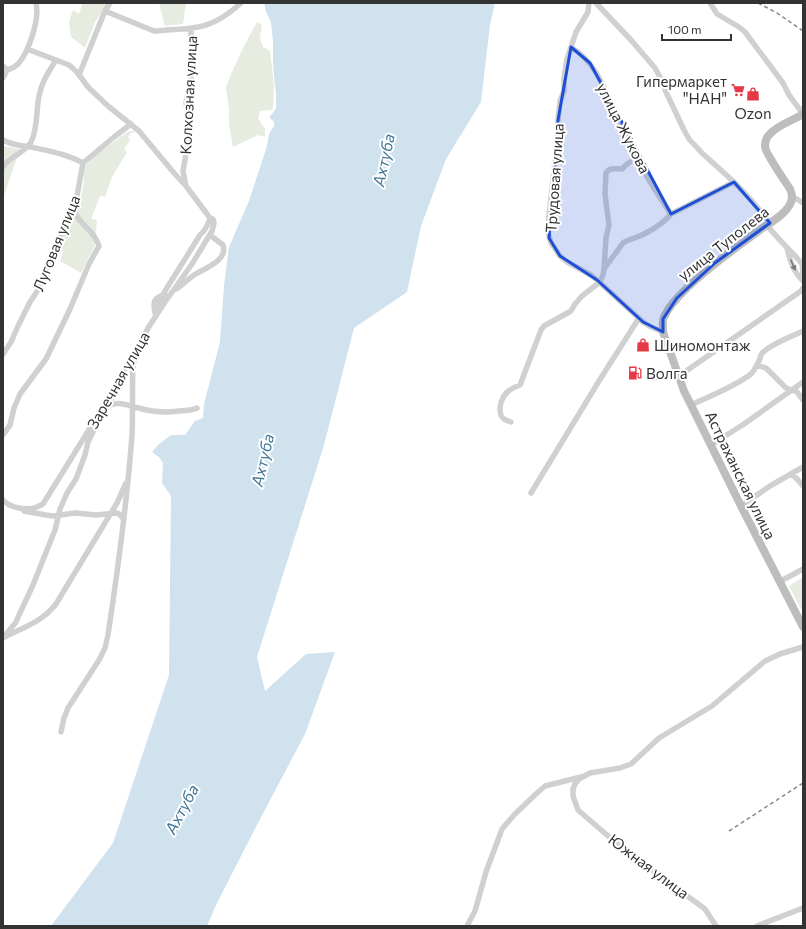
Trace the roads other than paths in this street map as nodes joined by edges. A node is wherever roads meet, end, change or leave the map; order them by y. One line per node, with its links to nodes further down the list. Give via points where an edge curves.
1 (36, 3): 10 (street, via 36,26)
2 (110, 3): 7 (street)
3 (241, 3): 8 (street, Колхозная улица, via 210,24)
4 (589, 3): 9 (street, Трудовая улица, via 588,12 576,32)
5 (596, 3): 22 (street, via 655,68 689,139)
6 (710, 3): 15 (street, via 717,14 745,32 784,83 789,95)
7 (105, 11): 8 (street, Колхозная улица, via 154,31); 13 (street)
8 (191, 28): 23 (street, Колхозная улица, via 191,81 186,102 189,137 183,171)
9 (571, 47): 19 (street, улица Жукова, via 590,63); 36 (street, Трудовая улица, via 560,102 548,232 551,243 560,256)
10 (27, 48): 11 (street, Колхозная улица); 12 (street, via 20,62 14,67)
11 (56, 60): 13 (street, Колхозная улица, via 69,65); 18 (street, via 42,82 33,134)
12 (5, 68): 14 (street)
13 (79, 75): 16 (street, Колхозная улица, via 88,87)
14 (3, 78)
15 (803, 114): 24 (main road, via 771,132 765,144 766,151)
16 (131, 124): 20 (street); 23 (street, Колхозная улица)
17 (3, 140): 18 (street, via 11,145)
18 (27, 147): 20 (street, via 62,154); 21 (street)
19 (638, 158): 27 (street, улица Жукова); 33 (street, via 622,169 610,169 606,173 605,194 609,225)
20 (83, 163): 25 (street, Луговая улица)
21 (4, 164)
22 (734, 182): 27 (street); 29 (street)
23 (186, 186): 28 (street, Колхозная улица)
24 (793, 198): 26 (street); 29 (main road, улица Туполева, via 784,212)
25 (74, 202): 45 (street, Луговая улица, via 38,290); 58 (street, via 74,209 80,222 93,234 99,246 46,359 20,394 10,425)
26 (803, 203)
27 (671, 214): 33 (street, via 644,234 623,243)
28 (210, 218): 30 (street, via 214,223); 39 (street, Заречная улица, via 205,231)
29 (769, 224): 31 (street, via 772,232); 44 (main road, улица Туполева, via 715,263 677,298 666,313)
30 (210, 235): 38 (street); 38 (street, via 223,245 224,251 220,258)
31 (787, 247): 32 (street); 35 (street, one-way to 35, via 791,264)
32 (802, 264): 34 (street)
33 (604, 269): 36 (street)
34 (803, 275)
35 (803, 281)
36 (600, 282): 41 (street, Трудовая улица); 57 (street, via 582,296 571,311 541,330 520,385 509,390 502,399 501,416)
37 (803, 288): 48 (street)
38 (173, 291): 39 (street); 40 (street)
39 (163, 294): 40 (street, Заречная улица)
40 (155, 314): 42 (street, Заречная улица)
41 (638, 318): 44 (street, Трудовая улица); 64 (street)
42 (148, 328): 47 (street, Заречная улица); 55 (street, via 133,365)
43 (803, 331): 46 (street, via 765,350 760,355)
44 (663, 332): 48 (main road, Астраханская улица)
45 (3, 354)
46 (757, 365): 51 (street, via 766,368); 53 (street, via 745,378)
47 (126, 368): 54 (street); 66 (street, Заречная улица)
48 (678, 374): 49 (street); 53 (main road, Астраханская улица)
49 (653, 378)
50 (803, 382): 51 (street)
51 (791, 390): 52 (street); 59 (street)
52 (803, 400)
53 (691, 405): 59 (main road, Астраханская улица)
54 (108, 406): 55 (street, via 119,403); 71 (street, via 88,442 76,479)
55 (132, 406): 56 (street, via 165,413); 62 (street)
56 (197, 408)
57 (511, 422)
58 (3, 435)
59 (711, 445): 67 (main road, Астраханская улица)
60 (803, 467): 61 (street)
61 (792, 474): 63 (street); 67 (street)
62 (128, 478): 69 (street); 72 (street)
63 (803, 486)
64 (531, 493)
65 (3, 500): 68 (street)
66 (43, 504): 68 (street); 70 (street, via 41,510)
67 (741, 506): 74 (main road, Астраханская улица)
68 (19, 508): 70 (street)
69 (110, 513): 71 (street); 72 (street, via 120,514); 76 (street, via 51,611 41,619)
70 (46, 515): 71 (street)
71 (58, 515): 76 (street, via 55,530 16,622)
72 (124, 519): 78 (street, via 105,648 68,708)
73 (803, 569): 74 (street)
74 (779, 582): 75 (main road, Астраханская улица)
75 (803, 627)
76 (3, 638)
77 (803, 647): 79 (street, via 765,661 712,706 658,738 631,764)
78 (61, 732)
79 (583, 777): 81 (street, via 545,786 502,829 475,911); 82 (street, Южная улица, via 573,789 578,810 622,848 705,909)
80 (803, 908): 83 (street)
81 (467, 926)
82 (716, 926)
83 (757, 926)

